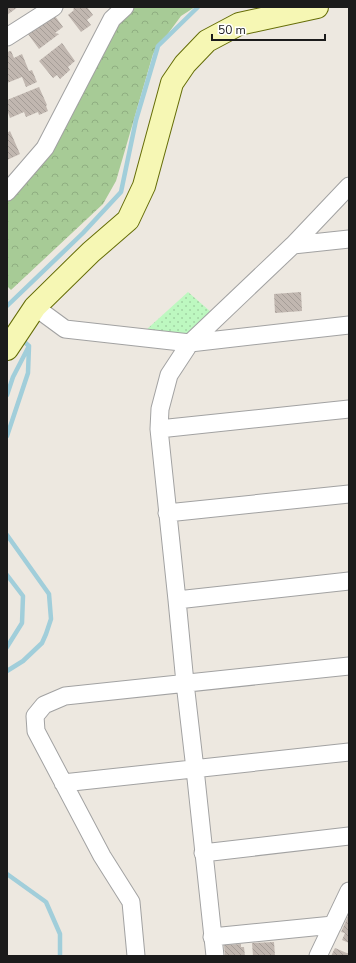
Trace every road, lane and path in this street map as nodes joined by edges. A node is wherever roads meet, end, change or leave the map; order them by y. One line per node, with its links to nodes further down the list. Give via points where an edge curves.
1 (54, 7): 4 (street)
2 (124, 7): 6 (street, via 112,19 45,148)
3 (317, 7): 9 (street, via 239,24 207,41 185,64 172,83 144,186 128,220 91,252)
4 (7, 37)
5 (349, 186): 8 (street)
6 (7, 192)
7 (349, 239): 8 (street)
8 (293, 245): 11 (street)
9 (35, 308): 11 (street, via 65,329); 12 (street)
10 (349, 325): 11 (street)
11 (190, 343): 14 (street, via 169,375 160,409)
12 (7, 349)
13 (349, 409): 14 (street)
14 (158, 429): 16 (street)
15 (349, 494): 16 (street)
16 (167, 513): 18 (street)
17 (349, 581): 18 (street)
18 (177, 600): 20 (street)
19 (349, 666): 20 (street)
20 (184, 683): 22 (street); 23 (street, via 65,696 44,705 35,716 36,731)
21 (349, 752): 22 (street)
22 (195, 769): 23 (street); 25 (street)
23 (63, 783): 29 (street, via 102,856 131,902)
24 (349, 836): 25 (street)
25 (203, 853): 28 (street)
26 (349, 891): 27 (street)
27 (333, 925): 28 (street); 31 (street)
28 (212, 937): 30 (street)
29 (136, 956)
30 (215, 956)
31 (318, 956)

